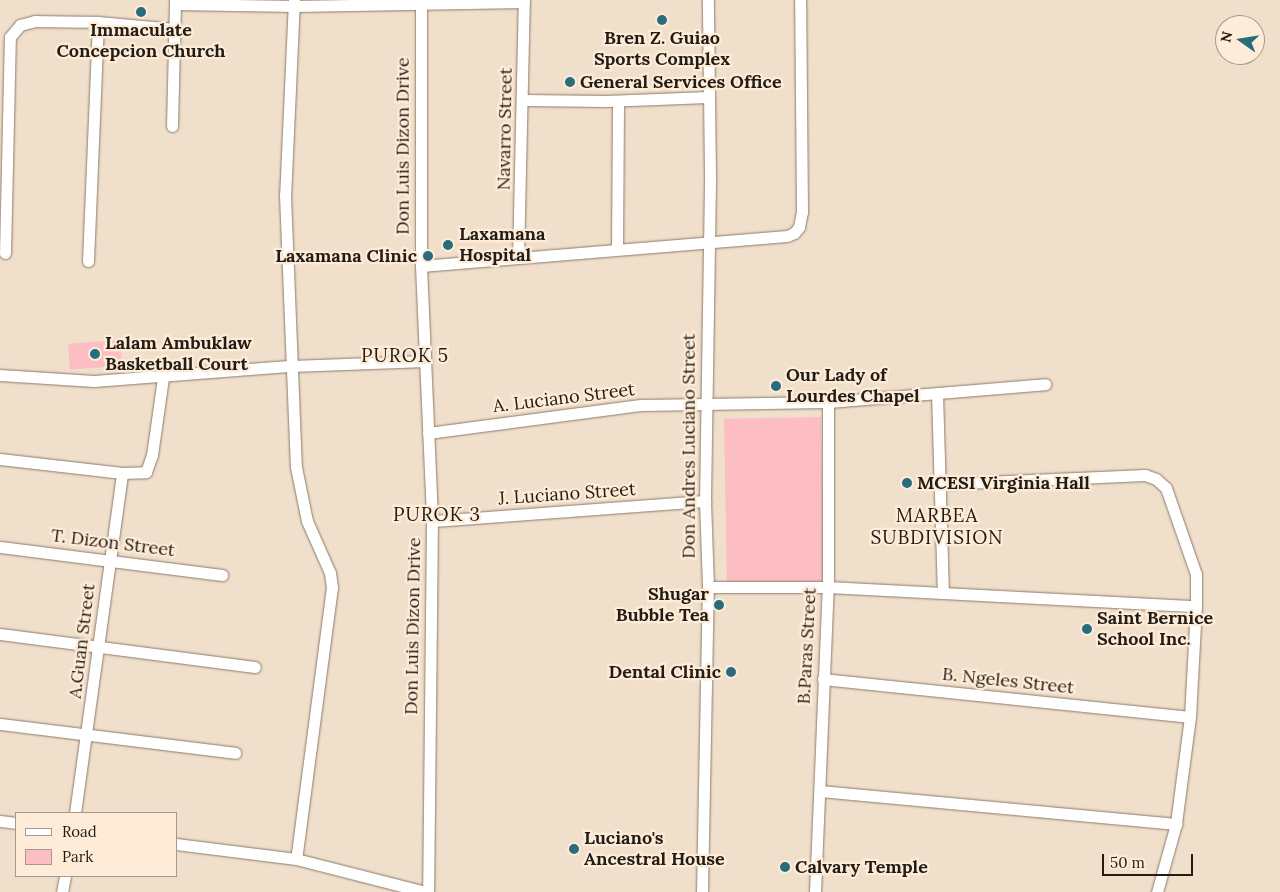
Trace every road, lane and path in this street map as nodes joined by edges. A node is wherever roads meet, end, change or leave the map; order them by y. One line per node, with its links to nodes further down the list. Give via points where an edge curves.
1 (708, 0): 9 (street, Don Andres Luciano Street)
2 (800, 0): 13 (street, via 803,127 799,227 787,236)
3 (524, 1): 5 (street); 10 (street, Navarro Street)
4 (174, 2): 6 (street); 8 (street)
5 (421, 2): 6 (street); 18 (street, Don Luis Dizon Drive)
6 (294, 3): 20 (street, via 285,195)
7 (98, 22): 8 (street); 15 (street, via 35,21 20,25 10,37); 17 (street)
8 (175, 29): 12 (street)
9 (708, 97): 11 (street); 13 (street, Don Andres Luciano Street)
10 (524, 100): 11 (street); 16 (street, Navarro Street)
11 (618, 101): 14 (street)
12 (172, 126)
13 (707, 242): 14 (street); 26 (street, Don Andres Luciano Street)
14 (617, 249): 16 (street)
15 (5, 253)
16 (518, 258): 18 (street)
17 (88, 261)
18 (421, 266): 19 (street, Don Luis Dizon Drive)
19 (426, 361): 20 (street); 27 (street, Don Luis Dizon Drive)
20 (291, 366): 22 (street); 54 (street, via 300,497 330,573 332,587)
21 (0, 375): 22 (street, via 60,381)
22 (163, 378): 29 (street, via 150,466 139,474)
23 (1045, 384): 24 (street, A. Luciano Street)
24 (937, 393): 25 (street, A. Luciano Street); 30 (street)
25 (828, 402): 26 (street, A. Luciano Street); 37 (street, B.Paras Street)
26 (706, 405): 27 (street, A. Luciano Street, via 642,405); 31 (street, Don Andres Luciano Street)
27 (428, 434): 32 (street, Don Luis Dizon Drive)
28 (0, 459): 29 (street)
29 (122, 473): 34 (street, A.Guan Street)
30 (941, 484): 38 (street); 39 (street, via 1146,475 1156,479 1166,488 1196,574)
31 (705, 501): 32 (street, J. Luciano Street); 36 (street, Don Andres Luciano Street)
32 (432, 521): 57 (street, Don Luis Dizon Drive)
33 (0, 547): 34 (street, T. Dizon Street)
34 (110, 559): 35 (street, T. Dizon Street); 41 (street, A.Guan Street)
35 (222, 575)
36 (708, 587): 37 (street); 58 (street, Don Andres Luciano Street)
37 (828, 587): 38 (street); 43 (street, B.Paras Street)
38 (943, 593): 39 (street)
39 (1196, 606): 44 (street)
40 (0, 634): 41 (street)
41 (99, 646): 42 (street); 46 (street, A.Guan Street)
42 (255, 667)
43 (823, 679): 44 (street, B. Ngeles Street); 48 (street, B.Paras Street)
44 (1190, 717): 52 (street)
45 (0, 724): 46 (street)
46 (88, 735): 47 (street); 49 (street, A.Guan Street)
47 (234, 753)
48 (820, 791): 52 (street); 60 (street, B.Paras Street)
49 (75, 812)
50 (0, 821): 51 (street)
51 (15, 823)
52 (1176, 824): 61 (street)
53 (178, 844): 54 (street)
54 (296, 859): 57 (street)
55 (65, 877): 56 (street)
56 (62, 892)
57 (427, 892)
58 (702, 892): 59 (street)
59 (706, 892)
60 (815, 892)
61 (1157, 892)

